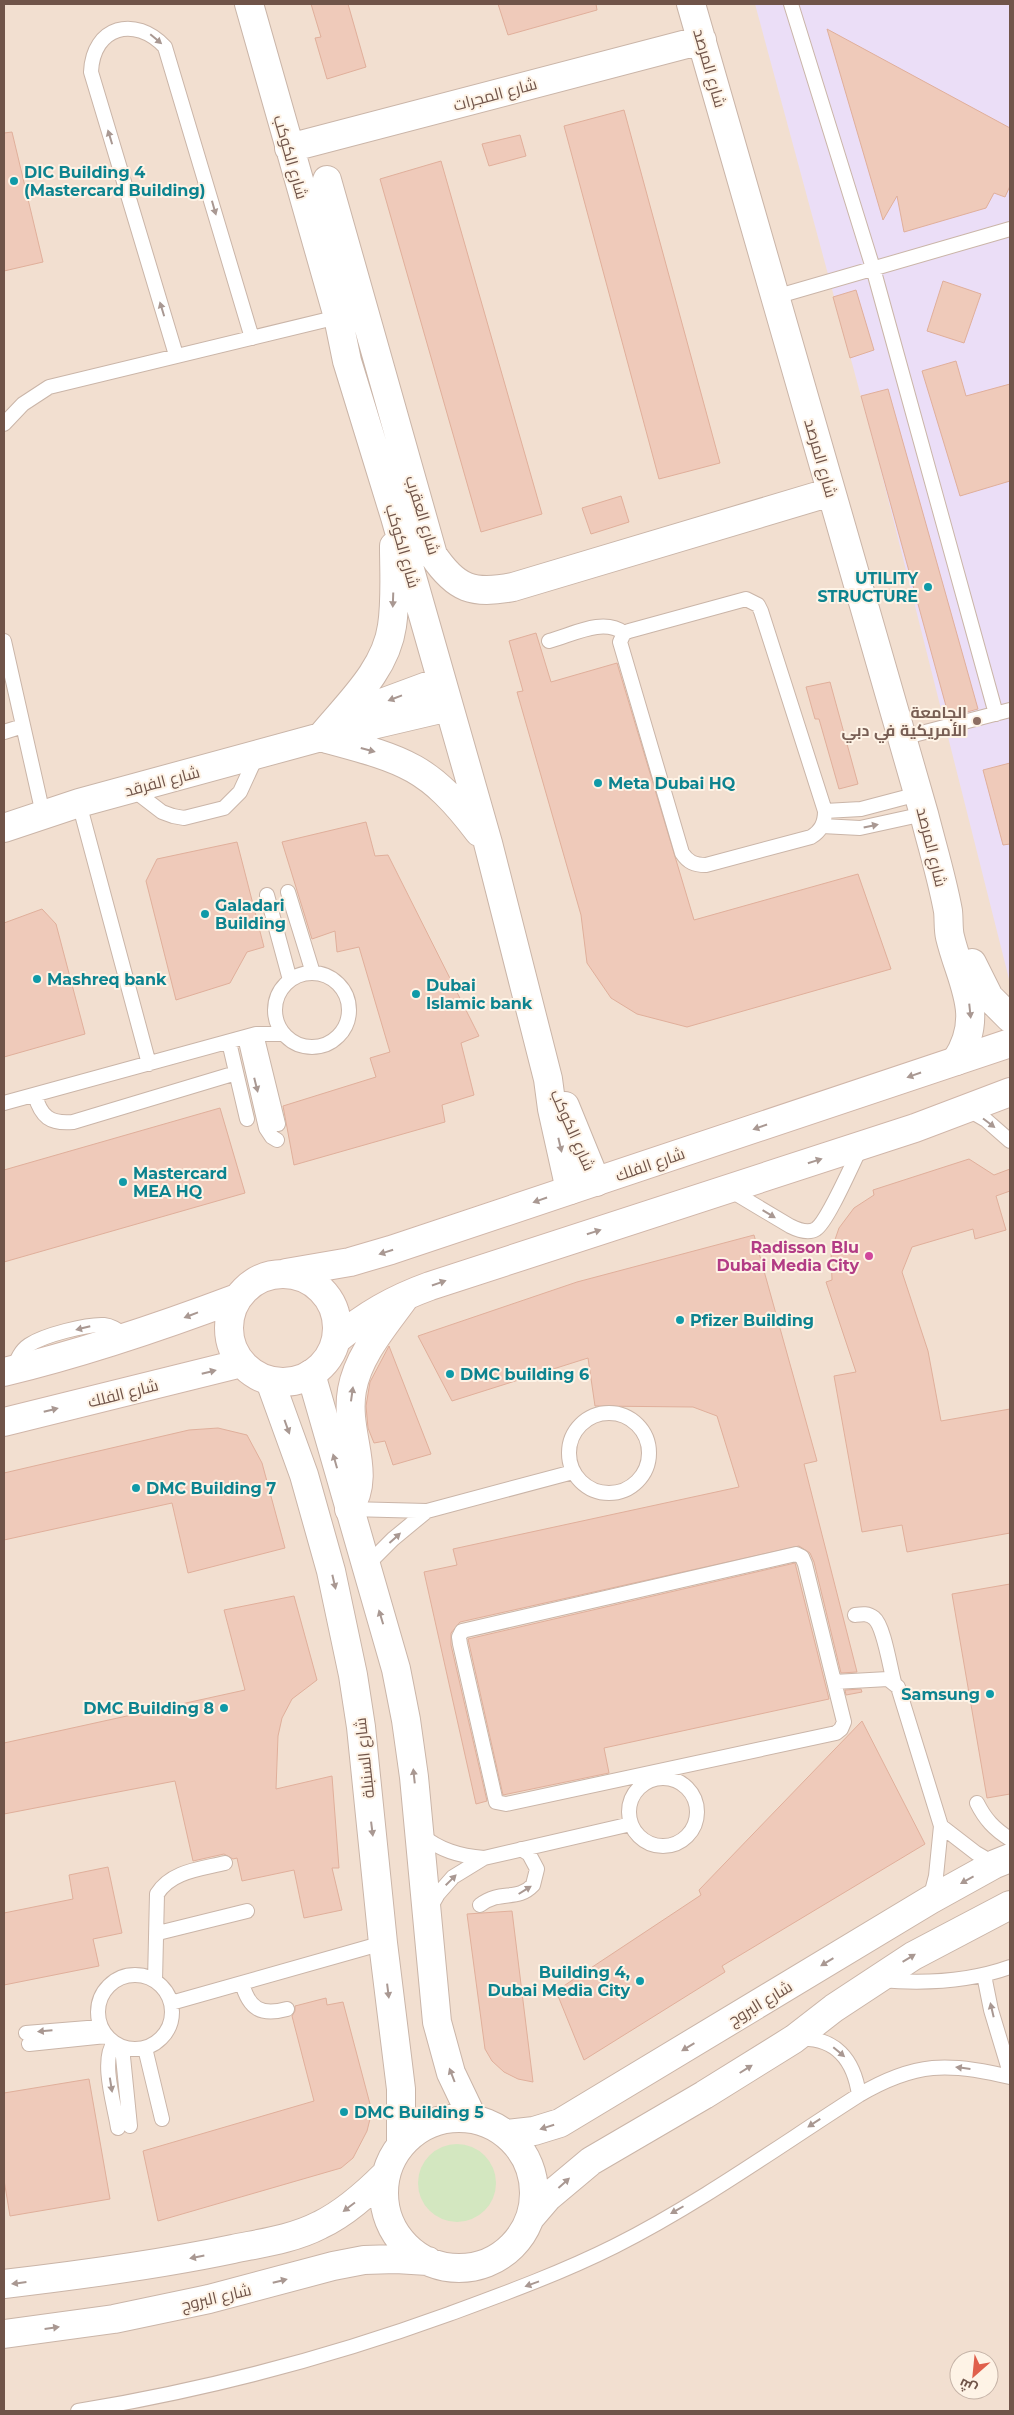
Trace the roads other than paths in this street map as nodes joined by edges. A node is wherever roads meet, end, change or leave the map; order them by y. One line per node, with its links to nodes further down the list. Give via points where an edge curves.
1 (691, 4): 4 (street, شارع المرصد)
2 (791, 4): 8 (lane)
3 (249, 7): 5 (street, شارع الكوكب)
4 (702, 40): 5 (street, شارع المجرات); 9 (street, شارع المرصد)
5 (289, 148): 10 (street, شارع الكوكب)
6 (327, 180): 14 (street, شارع العقرب, via 433,555 446,575 466,588 489,592 513,587)
7 (1010, 229): 8 (lane)
8 (873, 268): 9 (lane); 22 (lane)
9 (775, 297): 14 (street, شارع المرصد)
10 (338, 317): 11 (lane); 15 (street, شارع الكوكب, via 347,361)
11 (252, 338): 12 (lane); 12 (lane, one-way to 11, via 91,72 98,45 109,34 124,29 147,32 165,47)
12 (176, 356): 13 (lane, via 49,387 24,404)
13 (4, 424)
14 (831, 492): 26 (street, شارع المرصد)
15 (395, 517): 19 (street, شارع الكوكب); 25 (street, one-way to 25, via 392,626 386,647 378,666)
16 (624, 633): 17 (lane, via 618,628 602,626); 31 (lane, via 739,600 746,599 758,605); 33 (lane, via 621,647 686,859 706,866 811,837)
17 (549, 641)
18 (4, 645): 23 (lane)
19 (441, 681): 20 (street, شارع الكوكب); 25 (street, شارع الفرقد, one-way to 25, via 379,704)
20 (449, 707): 25 (street, شارع الفرقد); 35 (street, شارع الكوكب)
21 (1010, 710): 22 (lane)
22 (996, 714): 26 (lane)
23 (23, 726): 24 (lane); 32 (lane)
24 (4, 732)
25 (321, 737): 27 (street, شارع الفرقد); 35 (street, one-way to 35, via 403,762 424,774 460,806)
26 (902, 738): 30 (street, شارع المرصد)
27 (257, 755): 28 (street, شارع الفرقد); 28 (lane, via 240,792 224,808 184,818 173,816 162,812)
28 (132, 789): 29 (street, شارع الفرقد)
29 (79, 803): 32 (street, شارع الفرقد); 48 (lane)
30 (921, 804): 31 (lane); 33 (lane, one-way to 30, via 860,828); 38 (street, شارع المرصد)
31 (825, 811): 33 (lane)
32 (43, 814): 34 (street, شارع الفرقد)
33 (822, 826)
34 (4, 828)
35 (488, 843): 50 (street, شارع الكوكب)
36 (288, 892): 39 (lane)
37 (267, 895): 40 (lane)
38 (948, 912): 42 (street, شارع المرصد, via 958,926 980,982 989,997); 47 (street, شارع المرصد, one-way to 47, via 950,937 965,982 971,1020 966,1042)
39 (313, 973): 40 (lane, via 301,974); 43 (lane, via 325,975 343,990 349,1014 345,1026 329,1043 317,1046 293,1042)
40 (290, 980): 41 (lane, via 281,988)
41 (274, 1012): 43 (lane); 44 (lane)
42 (1010, 1018)
43 (284, 1034): 44 (lane)
44 (250, 1036): 45 (lane); 56 (lane); 57 (lane, one-way to 57, via 266,1128)
45 (229, 1042): 48 (lane); 49 (lane)
46 (1010, 1043): 47 (street, شارع الفلك)
47 (956, 1061): 60 (street, شارع الفلك, one-way to 60)
48 (149, 1064): 52 (lane)
49 (236, 1073): 52 (lane, via 73,1122 60,1123 47,1118 38,1108); 55 (lane)
50 (548, 1079): 60 (street, شارع الكوكب, via 562,1099); 62 (street, شارع الكوكب, one-way to 62)
51 (1010, 1092): 54 (street)
52 (35, 1095): 53 (lane)
53 (4, 1103)
54 (967, 1108): 58 (lane, one-way to 58); 59 (street)
55 (247, 1119)
56 (278, 1124)
57 (277, 1140)
58 (1010, 1141)
59 (862, 1145): 61 (street, one-way to 59); 61 (lane, one-way to 59, via 800,1231 812,1230 818,1228)
60 (596, 1182): 62 (street, شارع الفلك)
61 (728, 1189): 64 (street, one-way to 61)
62 (570, 1190): 63 (street, شارع الفلك, one-way to 63, via 370,1257)
63 (286, 1273): 65 (street, via 258,1279); 66 (street, via 313,1282 325,1293 334,1307 338,1323)
64 (406, 1295): 66 (street, via 361,1319); 73 (street, one-way to 64, via 356,1498 360,1473 349,1416 352,1389 360,1363)
65 (237, 1298): 67 (street, via 231,1311 229,1332 234,1352); 68 (street, one-way to 68, via 128,1338)
66 (336, 1340): 69 (street, via 327,1359)
67 (242, 1363): 70 (street); 71 (street, شارع الفلك, one-way to 67)
68 (8, 1371)
69 (311, 1374): 70 (street, via 286,1382); 73 (street, one-way to 69)
70 (270, 1381): 96 (street, شارع السنبلة, one-way to 96, via 304,1475 343,1621 361,1727)
71 (4, 1422)
72 (573, 1472): 72 (lane, via 593,1490 619,1492 632,1486 641,1477 649,1452 640,1428 630,1419 604,1413 581,1424 571,1440 569,1460); 74 (lane)
73 (350, 1509): 74 (lane); 75 (street)
74 (427, 1511): 75 (lane, one-way to 74)
75 (365, 1567): 84 (street, one-way to 75, via 414,1777 396,1669)
76 (855, 1615): 78 (lane, via 866,1613 876,1619)
77 (834, 1682): 78 (lane, via 888,1679); 79 (lane, via 844,1722 836,1733); 80 (lane, via 805,1564 796,1554 462,1631 460,1644 496,1802 506,1804)
78 (894, 1682): 83 (lane, via 901,1694)
79 (660, 1775): 80 (lane); 82 (lane, via 681,1784 694,1800 696,1816 691,1830 675,1843 654,1845 637,1833)
80 (645, 1778): 82 (lane, via 631,1800)
81 (977, 1803): 85 (lane, via 986,1819)
82 (631, 1824): 86 (lane)
83 (941, 1826): 87 (lane, via 964,1845); 90 (lane)
84 (418, 1833): 88 (lane, via 452,1853); 94 (street)
85 (1010, 1838)
86 (521, 1850): 88 (lane); 91 (lane, one-way to 86, via 495,1896 520,1895 533,1885 537,1869 529,1854)
87 (1005, 1856): 90 (street, شارع البروج, one-way to 90)
88 (484, 1858): 94 (lane, one-way to 88, via 453,1877)
89 (225, 1863): 95 (lane, via 177,1876 164,1883 157,1894)
90 (930, 1900): 114 (street, شارع البروج, one-way to 114, via 560,2123 534,2131)
91 (480, 1905)
92 (1010, 1906): 100 (street, one-way to 92, via 947,1937)
93 (247, 1911): 95 (lane)
94 (427, 1913): 112 (street, one-way to 94, via 451,2073 437,2022)
95 (158, 1933): 99 (lane)
96 (383, 1944): 101 (lane); 115 (street, شارع السنبلة, one-way to 115, via 401,2089)
97 (1010, 1967): 98 (lane)
98 (984, 1975): 100 (lane, via 935,1982); 108 (lane, one-way to 98)
99 (155, 1980): 102 (lane, via 168,1994); 105 (lane, via 137,1974 126,1975 108,1986 97,2005)
100 (874, 1980): 106 (street)
101 (242, 1983): 102 (lane); 103 (lane, via 246,1998 257,2009 272,2013)
102 (171, 2003): 107 (lane, via 172,2014 167,2030 156,2044)
103 (287, 2009)
104 (28, 2038): 105 (lane)
105 (110, 2038): 107 (lane, via 134,2050); 113 (lane, via 107,2062)
106 (794, 2039): 110 (lane, one-way to 110, via 810,2038 840,2051 850,2063); 117 (street, one-way to 106, via 555,2190 591,2161)
107 (145, 2048): 111 (lane)
108 (1010, 2073)
109 (1010, 2077): 110 (lane, one-way to 110, via 958,2066 931,2067 889,2078)
110 (859, 2095): 121 (lane, one-way to 121, via 682,2208 616,2245 540,2281 302,2363 222,2384)
111 (162, 2119)
112 (472, 2119): 114 (street, via 490,2124); 115 (street, via 446,2119 421,2128)
113 (124, 2127)
114 (506, 2134): 117 (street, via 519,2148 531,2172 534,2200)
115 (401, 2145): 116 (street)
116 (386, 2174): 118 (street, via 384,2195 396,2234 410,2250); 119 (street, one-way to 119, via 344,2211 292,2236 193,2258)
117 (530, 2218): 118 (street, via 518,2240 500,2256 485,2263 452,2268)
118 (428, 2261): 120 (street, شارع البروج, one-way to 118, via 200,2301 364,2260)
119 (4, 2284)
120 (9, 2338)
121 (78, 2411)

